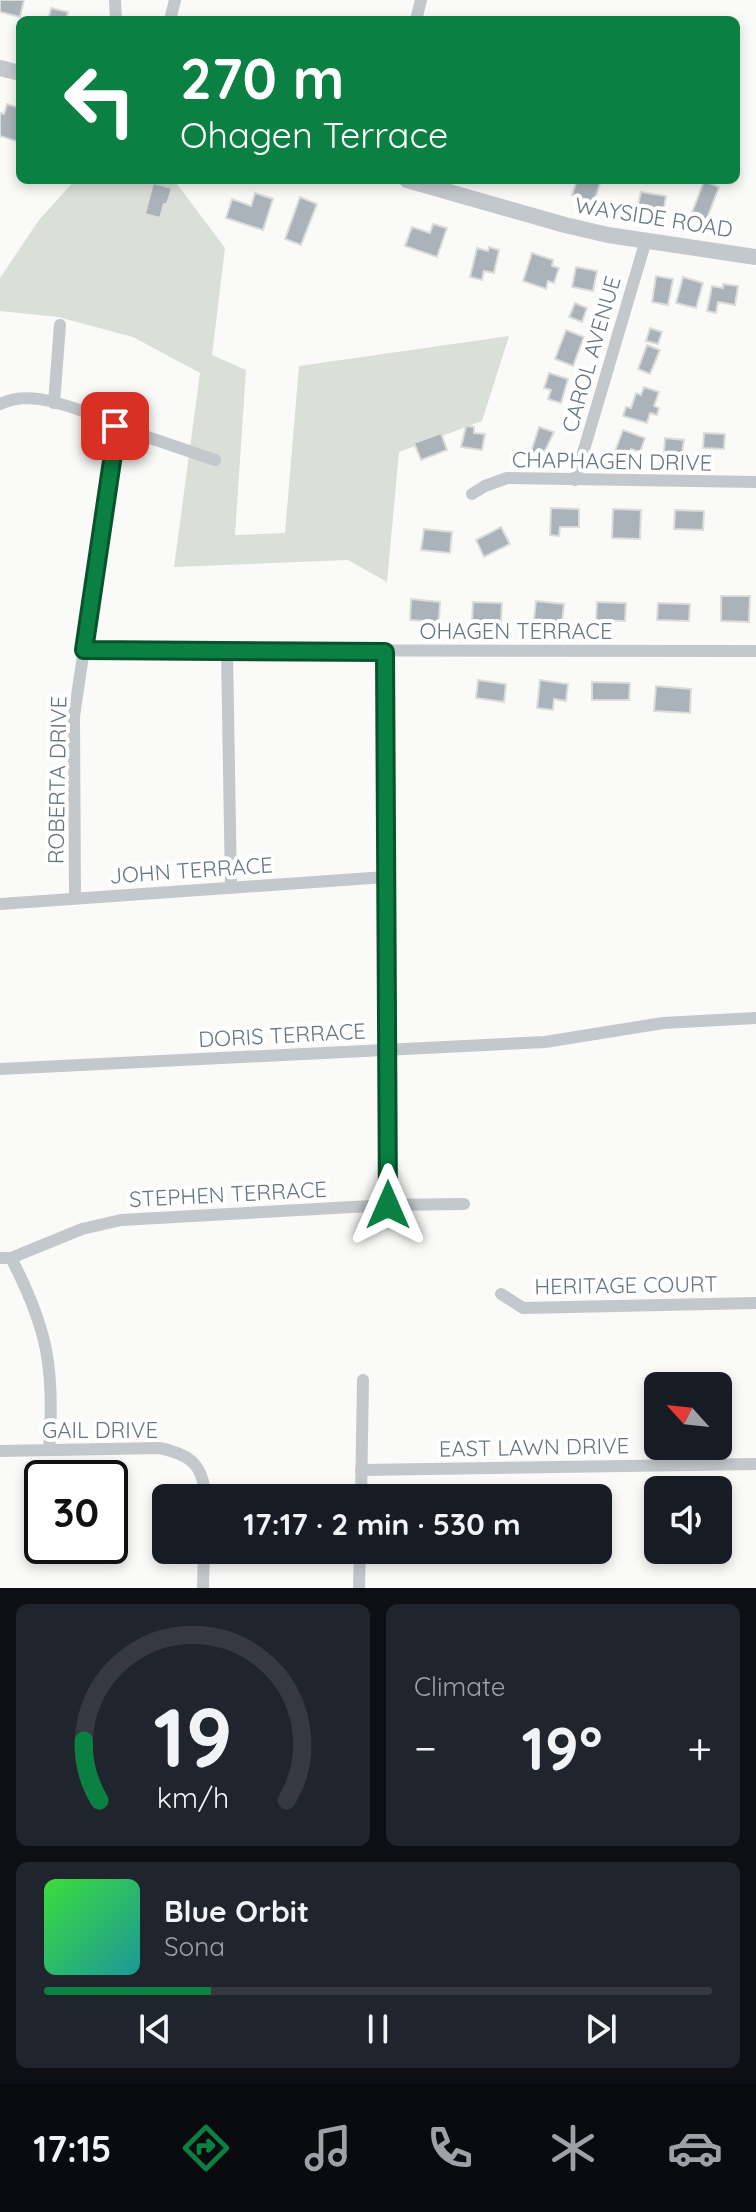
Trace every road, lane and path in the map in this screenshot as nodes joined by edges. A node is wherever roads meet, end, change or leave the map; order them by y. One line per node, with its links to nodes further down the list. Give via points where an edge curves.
1 (421, 184): 2 (street, WAYSIDE ROAD, via 565,225)
2 (646, 240): 3 (street, WAYSIDE ROAD); 9 (street, CAROL AVENUE)
3 (756, 257)
4 (60, 325): 5 (street)
5 (54, 403): 6 (street, via 17,397); 7 (street)
6 (0, 404)
7 (115, 426): 8 (street); 12 (street, ROBERTA DRIVE)
8 (215, 460)
9 (575, 480): 10 (street, CHAPHAGEN DRIVE); 11 (street, CHAPHAGEN DRIVE, via 501,479)
10 (756, 482)
11 (472, 494)
12 (84, 650): 13 (street, OHAGEN TERRACE); 18 (street, ROBERTA DRIVE, via 73,736)
13 (227, 651): 15 (street, OHAGEN TERRACE); 17 (street)
14 (756, 651): 15 (street, OHAGEN TERRACE)
15 (385, 652): 16 (street)
16 (386, 877): 17 (street, JOHN TERRACE); 21 (street)
17 (231, 888): 18 (street, JOHN TERRACE)
18 (75, 898): 19 (street, JOHN TERRACE)
19 (0, 904)
20 (756, 1018): 21 (street, DORIS TERRACE, via 663,1023 545,1042)
21 (387, 1049): 22 (street, DORIS TERRACE); 24 (street)
22 (0, 1069)
23 (464, 1204): 24 (street, STEPHEN TERRACE)
24 (388, 1205): 25 (street, STEPHEN TERRACE, via 121,1220)
25 (5, 1258): 29 (street, via 33,1300 45,1338)
26 (501, 1294): 27 (street, HERITAGE COURT, via 523,1308)
27 (756, 1303)
28 (363, 1380): 32 (street)
29 (49, 1450): 30 (street, GAIL DRIVE); 33 (street, GAIL DRIVE, via 159,1448 196,1465)
30 (0, 1451)
31 (756, 1464): 32 (street, EAST LAWN DRIVE)
32 (361, 1470): 34 (street)
33 (203, 1484)
34 (361, 1484)
35 (204, 1564): 37 (street)
36 (360, 1564): 38 (street)
37 (203, 1588)
38 (359, 1588)

